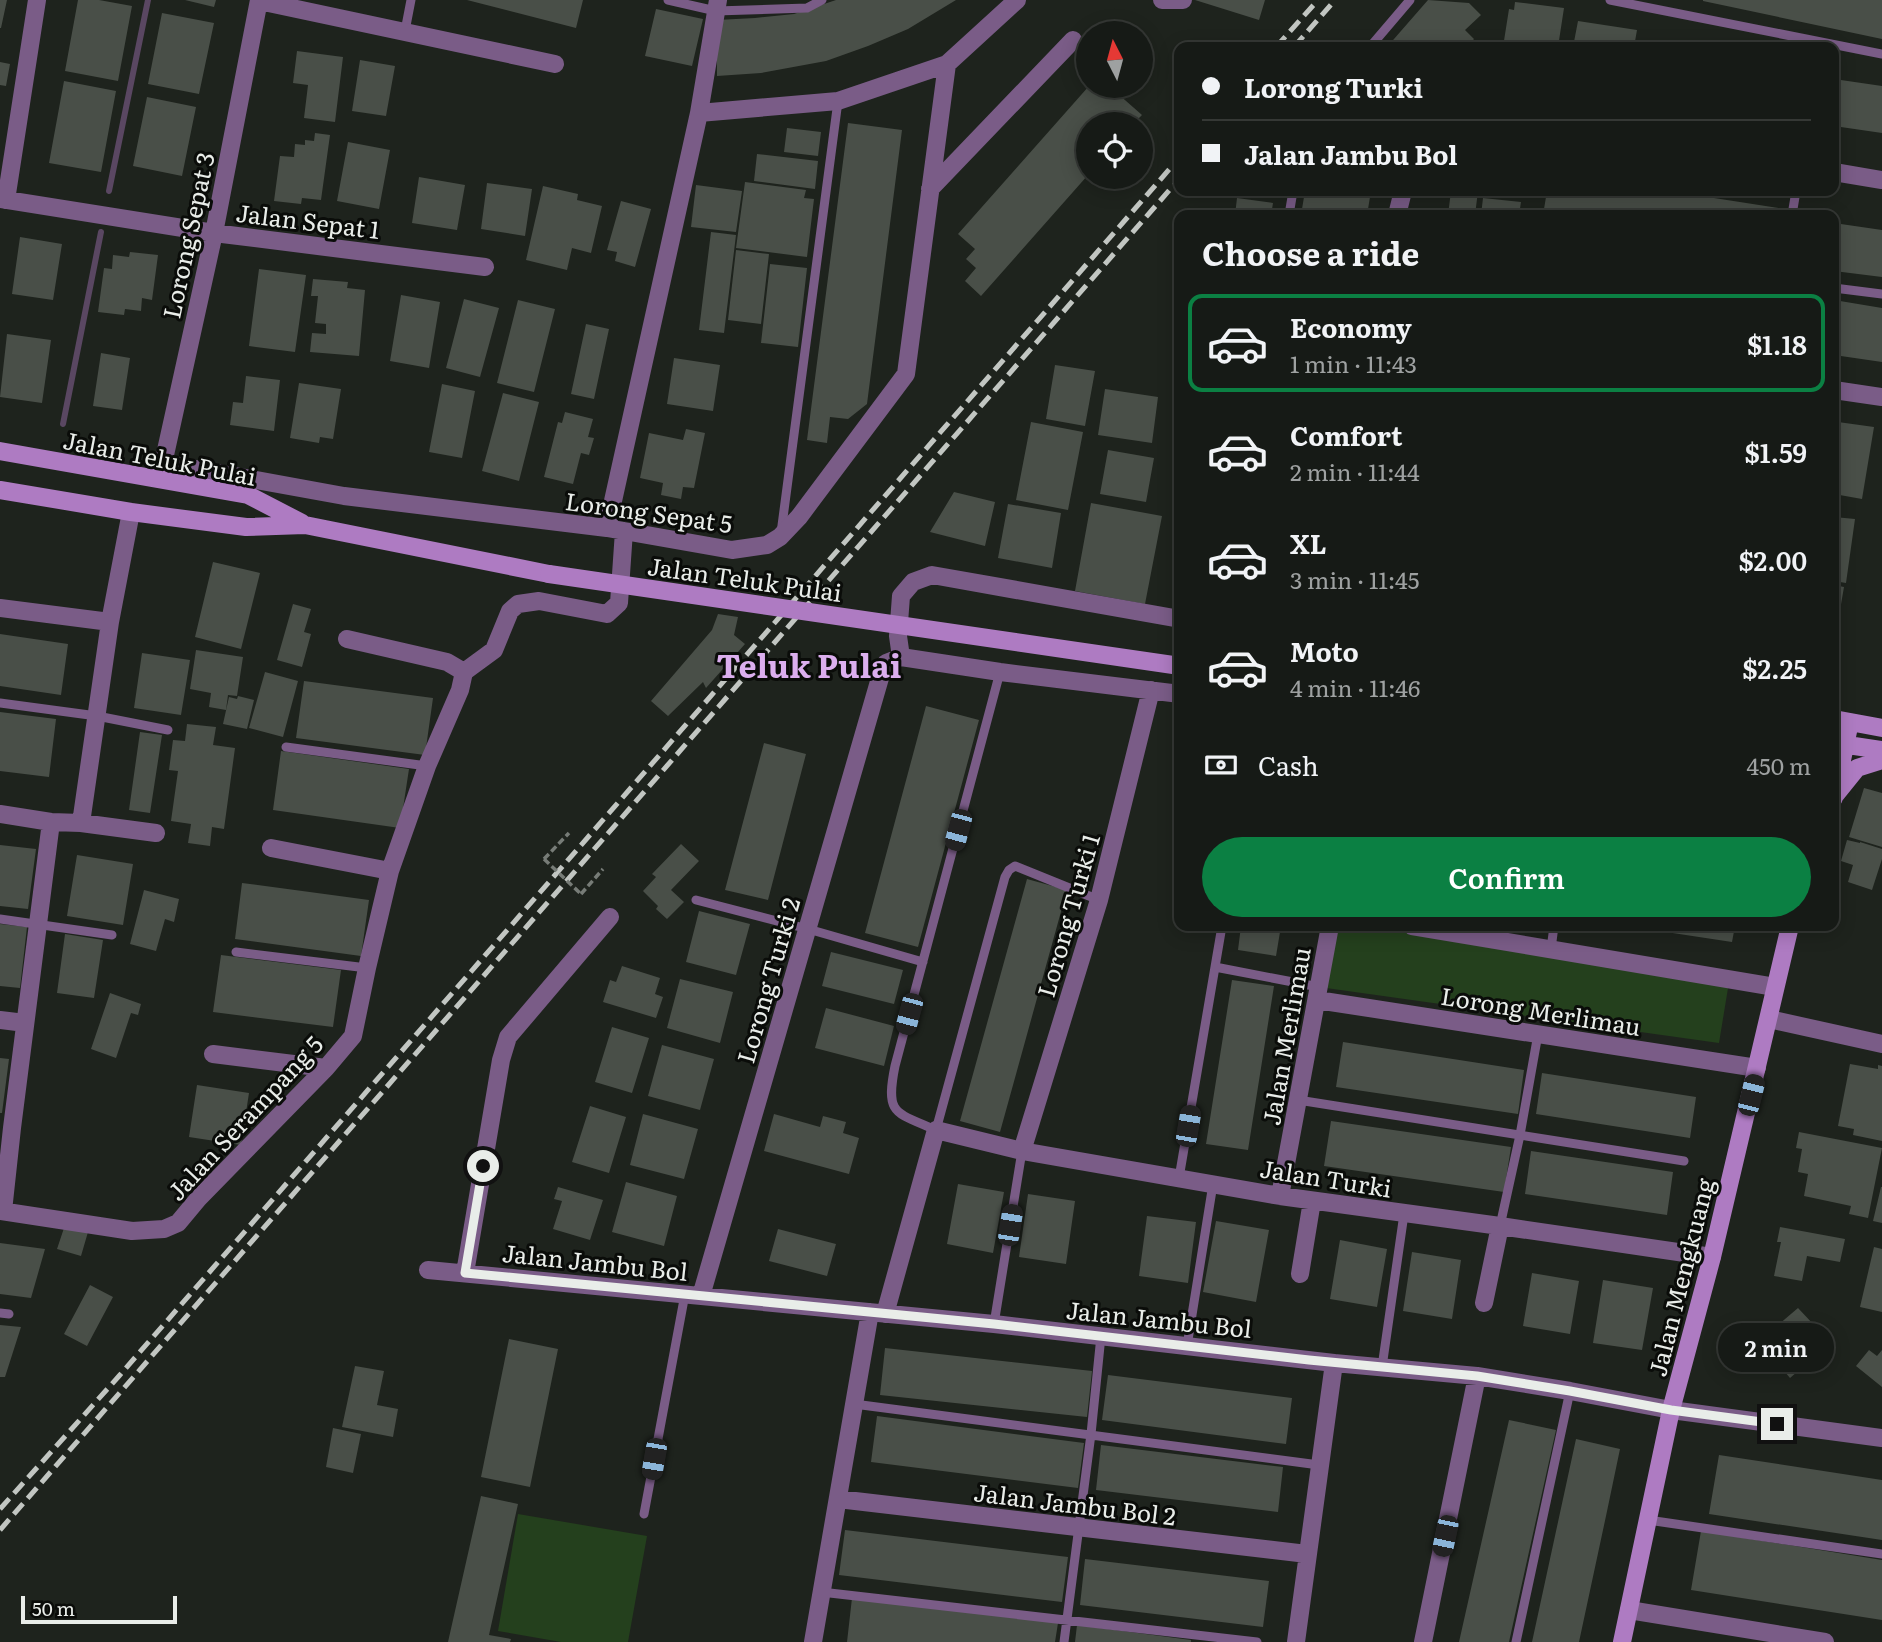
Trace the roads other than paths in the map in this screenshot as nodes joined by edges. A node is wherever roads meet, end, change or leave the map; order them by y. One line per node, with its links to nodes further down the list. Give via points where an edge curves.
1 (37, 0): 26 (street)
2 (259, 0): 11 (street); 27 (street, Lorong Sepat 3)
3 (411, 0): 13 (lane)
4 (668, 0): 12 (lane)
5 (822, 0): 12 (lane, via 807,8)
6 (1017, 0): 20 (street)
7 (1162, 0): 8 (street)
8 (1183, 0)
9 (1410, 0): 15 (lane)
10 (1610, 0): 16 (lane)
11 (299, 4): 13 (street)
12 (717, 6): 22 (street)
13 (405, 31): 19 (street)
14 (1073, 40): 25 (street)
15 (1374, 42)
16 (1810, 42)
17 (1839, 47): 18 (lane)
18 (1882, 54)
19 (555, 64)
20 (947, 64): 21 (street); 25 (street, Lorong Sepat 5)
21 (838, 101): 22 (street); 41 (lane)
22 (699, 113): 40 (street)
23 (1839, 173): 24 (street)
24 (1882, 180)
25 (930, 189): 41 (street, Lorong Sepat 5, via 906,374)
26 (3, 200): 27 (street, Jalan Sepat 1)
27 (214, 233): 28 (street, Jalan Sepat 1); 34 (street, Lorong Sepat 3)
28 (485, 267)
29 (1839, 289): 30 (lane)
30 (1882, 294)
31 (1839, 391): 32 (street)
32 (1882, 397)
33 (0, 451): 34 (main road, Jalan Teluk Pulai)
34 (161, 472): 39 (main road, Jalan Teluk Pulai, via 248,495); 40 (street, Lorong Sepat 5)
35 (0, 482): 37 (main road)
36 (0, 490): 37 (main road, Jalan Teluk Pulai)
37 (56, 499): 38 (main road, Jalan Teluk Pulai)
38 (131, 512): 39 (main road, Jalan Teluk Pulai, via 246,527); 44 (street)
39 (305, 525): 47 (main road, Jalan Teluk Pulai, bridge, via 549,573)
40 (615, 530): 41 (street, Lorong Sepat 5, via 732,550 767,545); 48 (street, via 619,603 607,614 539,601 518,604 510,611 494,650)
41 (780, 537)
42 (0, 608): 44 (street)
43 (1174, 618): 46 (street, via 932,575 913,582 901,596)
44 (110, 622): 53 (street)
45 (347, 639): 48 (street, via 447,662)
46 (901, 657): 49 (street); 74 (street, Lorong Turki 2, via 886,663 880,678)
47 (1174, 665)
48 (464, 672): 61 (street, Jalan Serampang 5)
49 (1000, 672): 50 (street); 83 (lane)
50 (1151, 690): 51 (street); 70 (street, Lorong Turki 1)
51 (1174, 693)
52 (0, 704): 53 (lane)
53 (97, 716): 56 (lane); 65 (street)
54 (1842, 721): 55 (main road); 57 (main road)
55 (1882, 728)
56 (168, 730)
57 (1839, 743): 59 (main road)
58 (286, 747): 61 (lane)
59 (1882, 750)
60 (1882, 760): 62 (main road, via 1857,768)
61 (427, 766): 68 (street, Jalan Serampang 5)
62 (1839, 791)
63 (0, 814): 64 (street)
64 (51, 822): 65 (street); 73 (street)
65 (81, 823): 66 (street)
66 (156, 833)
67 (271, 848): 68 (street)
68 (390, 871): 85 (street, Jalan Serampang 5)
69 (696, 900): 74 (lane)
70 (1099, 900): 98 (lane, via 1015,866 1009,870); 100 (street, Lorong Turki 1)
71 (610, 917): 111 (street, via 508,1037)
72 (0, 919): 73 (lane)
73 (37, 923): 80 (lane); 90 (street)
74 (808, 929): 83 (lane); 113 (street, Lorong Turki 2)
75 (1221, 931): 84 (lane)
76 (1328, 931): 87 (street, Jalan Merlimau)
77 (1442, 931): 81 (street)
78 (1553, 931): 81 (lane)
79 (1789, 931): 86 (main road, Jalan Mengkuang)
80 (112, 935)
81 (1551, 949): 86 (street)
82 (236, 952): 85 (lane)
83 (923, 962): 98 (lane, via 891,1087 899,1114)
84 (1215, 967): 87 (lane); 102 (lane)
85 (367, 968): 94 (street, Jalan Serampang 5, via 353,1036)
86 (1775, 987): 88 (main road, Jalan Mengkuang)
87 (1318, 994): 91 (street, Lorong Merlimau); 96 (street, Jalan Merlimau)
88 (1769, 1019): 92 (street); 95 (main road, Jalan Mengkuang)
89 (0, 1020): 90 (street)
90 (25, 1023): 97 (street)
91 (1538, 1034): 95 (street, Lorong Merlimau); 99 (lane)
92 (1882, 1044)
93 (213, 1054): 94 (street)
94 (326, 1068): 106 (street, Jalan Serampang 5, via 178,1223 164,1229 132,1231)
95 (1757, 1068): 109 (main road, Jalan Mengkuang)
96 (1298, 1100): 99 (lane); 104 (street, Jalan Merlimau)
97 (6, 1127): 106 (street)
98 (936, 1129): 100 (street, Jalan Turki); 115 (street)
99 (1520, 1135): 101 (lane); 108 (lane)
100 (1022, 1151): 102 (street, Jalan Turki); 116 (lane)
101 (1684, 1161)
102 (1179, 1178): 103 (street, Jalan Turki)
103 (1213, 1184): 104 (street, Jalan Turki); 118 (lane)
104 (1280, 1196): 105 (street, Jalan Turki)
105 (1312, 1201): 107 (street, Jalan Turki); 112 (street)
106 (2, 1211)
107 (1404, 1214): 108 (street, Jalan Turki); 120 (lane)
108 (1500, 1226): 109 (street, Jalan Turki); 114 (street)
109 (1712, 1257): 124 (main road, Jalan Mengkuang)
110 (428, 1270): 111 (street, Jalan Jambu Bol)
111 (465, 1273): 113 (street, Jalan Jambu Bol)
112 (1300, 1274)
113 (693, 1295): 115 (street, Jalan Jambu Bol); 129 (lane)
114 (1484, 1303)
115 (877, 1313): 116 (street, Jalan Jambu Bol); 123 (street)
116 (994, 1324): 117 (street, Jalan Jambu Bol)
117 (1101, 1336): 118 (street, Jalan Jambu Bol); 125 (lane)
118 (1187, 1346): 119 (street, Jalan Jambu Bol)
119 (1334, 1363): 120 (street, Jalan Jambu Bol); 127 (street)
120 (1382, 1367): 121 (street, Jalan Jambu Bol)
121 (1477, 1376): 122 (street, Jalan Jambu Bol); 141 (street)
122 (1570, 1391): 124 (street, Jalan Jambu Bol); 142 (lane)
123 (854, 1404): 125 (lane); 128 (street)
124 (1671, 1410): 126 (street, Jalan Jambu Bol); 130 (main road, Jalan Mengkuang)
125 (1091, 1434): 127 (lane); 131 (lane)
126 (1882, 1438)
127 (1320, 1465): 132 (street)
128 (838, 1499): 131 (street, Jalan Jambu Bol 2); 134 (street)
129 (644, 1514)
130 (1648, 1520): 133 (lane); 135 (main road, Jalan Mengkuang)
131 (1079, 1528): 132 (street, Jalan Jambu Bol 2); 136 (lane)
132 (1307, 1554): 140 (street)
133 (1882, 1555)
134 (821, 1592): 136 (lane); 137 (street)
135 (1629, 1610): 143 (main road, Jalan Mengkuang); 144 (street)
136 (1066, 1619): 138 (lane); 139 (lane)
137 (813, 1642)
138 (1064, 1642)
139 (1257, 1642)
140 (1296, 1642)
141 (1423, 1642)
142 (1516, 1642)
143 (1622, 1642)
144 (1825, 1642)

